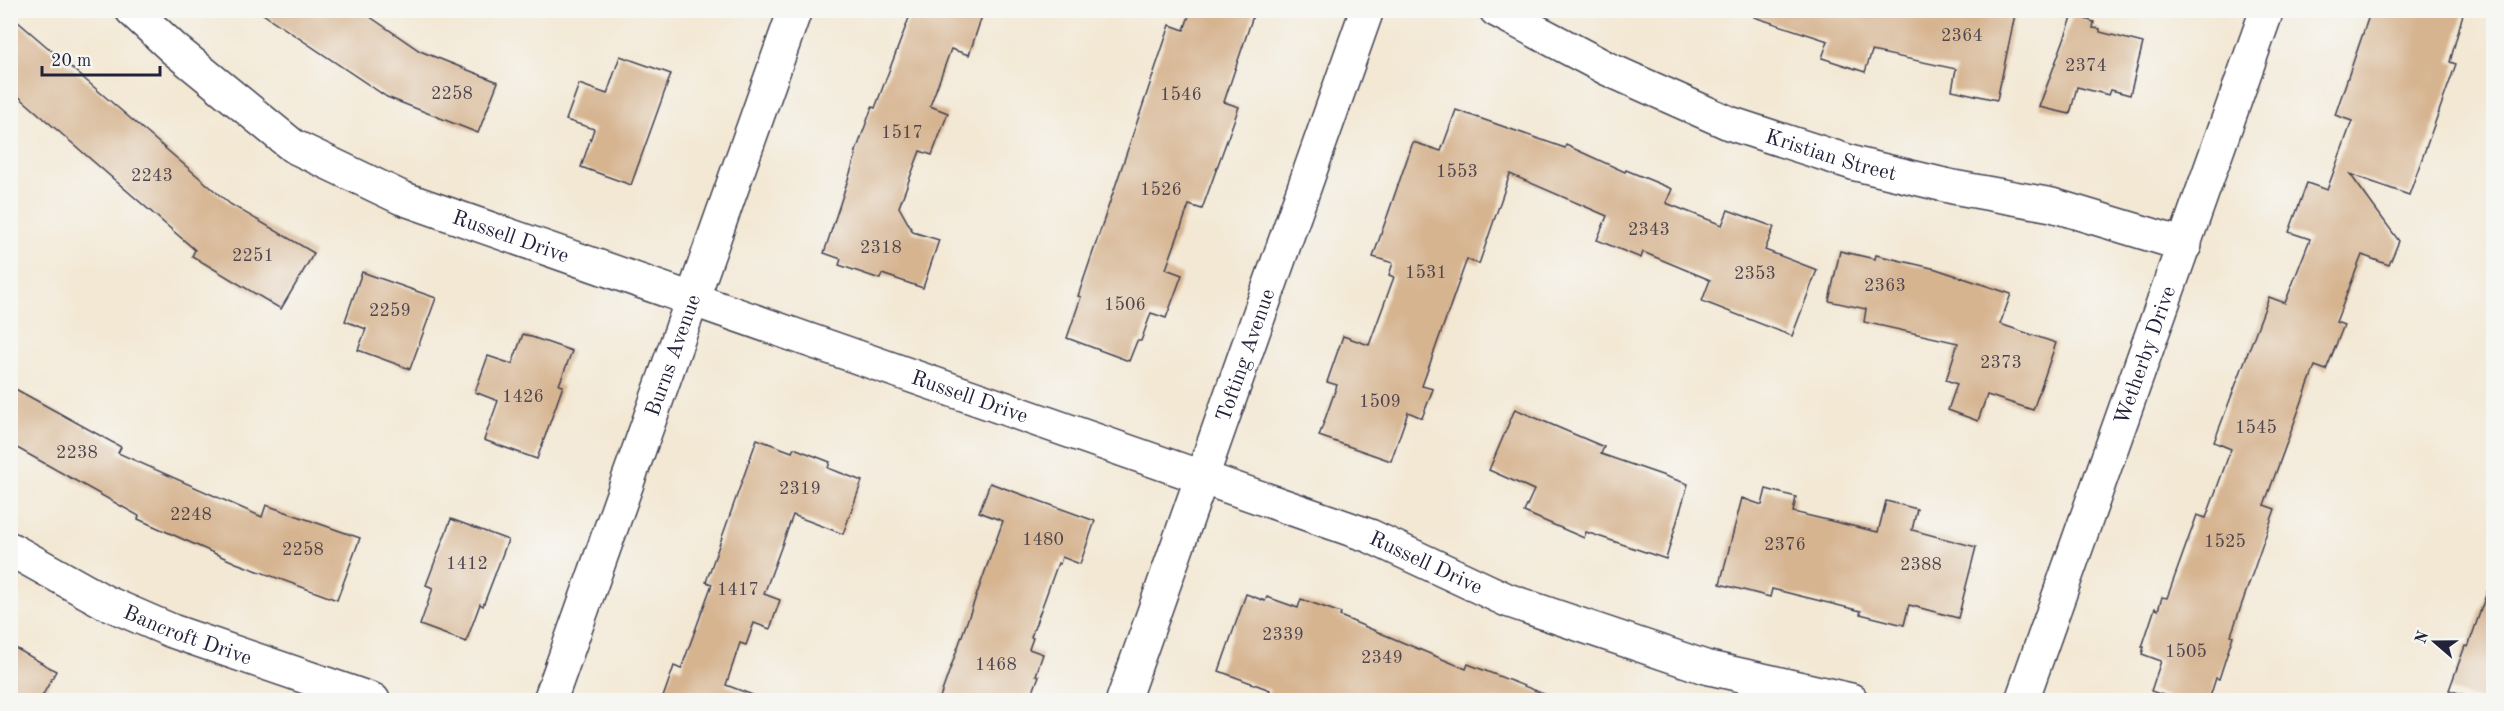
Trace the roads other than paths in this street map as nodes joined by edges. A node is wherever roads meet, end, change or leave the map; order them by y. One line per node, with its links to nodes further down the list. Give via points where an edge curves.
1 (132, 10): 7 (street, Russell Drive, via 293,146 402,198)
2 (795, 10): 7 (street, Burns Avenue)
3 (1366, 10): 8 (street, Tofting Avenue)
4 (1496, 10): 6 (street, Kristian Street, via 1608,69 1729,123 1856,164 2052,205)
5 (2267, 10): 6 (street, Wetherby Drive)
6 (2185, 245): 14 (street, Wetherby Drive)
7 (692, 301): 8 (street, Russell Drive); 11 (street, Burns Avenue)
8 (1201, 477): 12 (street, Tofting Avenue); 13 (street, Russell Drive, via 1370,536 1507,600 1706,667)
9 (10, 549): 10 (street, Bancroft Drive, via 105,602 172,631)
10 (373, 700)
11 (550, 700)
12 (1123, 700)
13 (1851, 700)
14 (2022, 700)

